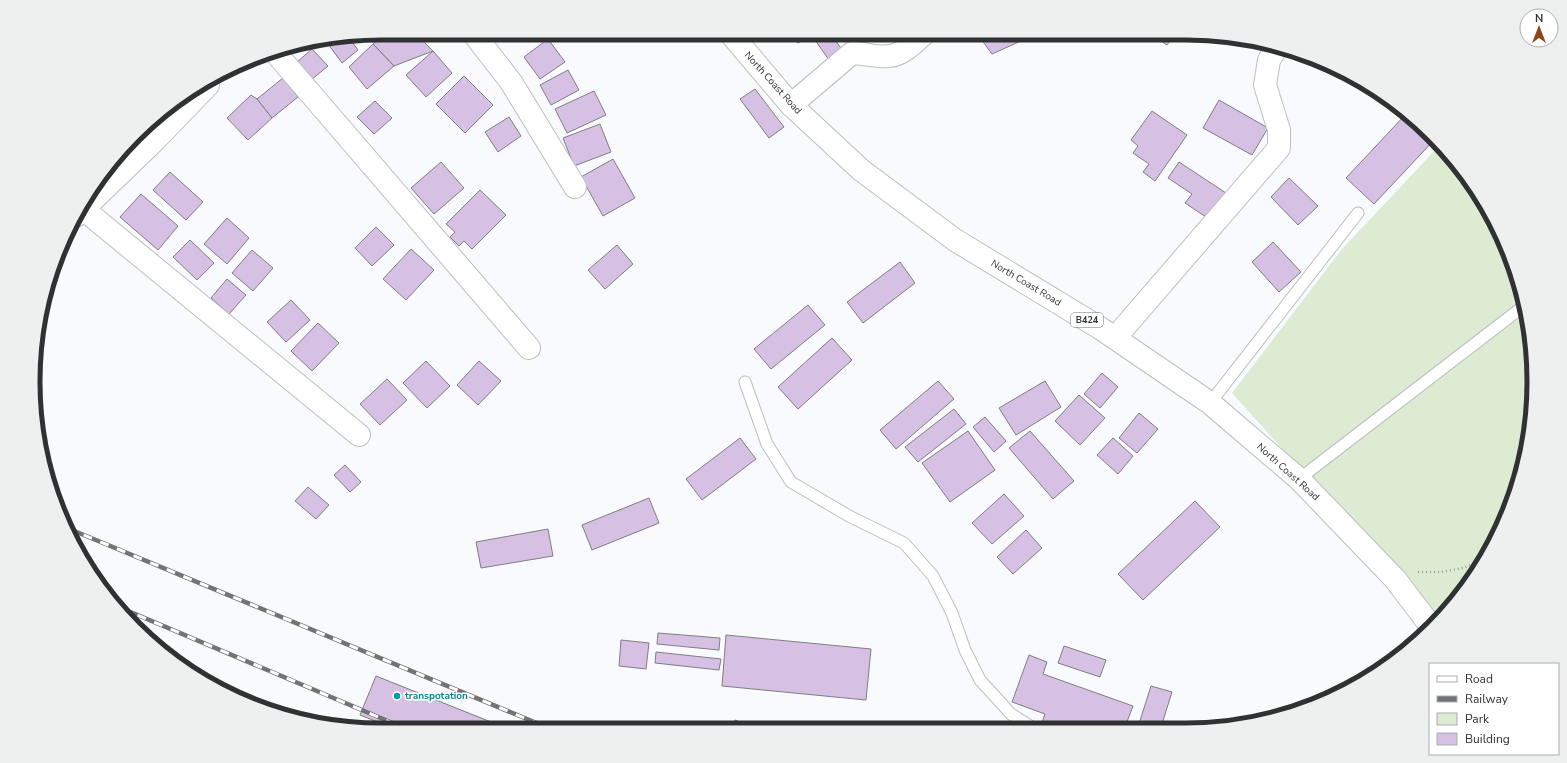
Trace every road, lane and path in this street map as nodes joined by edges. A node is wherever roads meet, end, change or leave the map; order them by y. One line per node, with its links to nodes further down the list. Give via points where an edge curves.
1 (478, 40): 9 (street, via 510,82)
2 (736, 40): 7 (street, North Coast Road / B424)
3 (917, 40): 7 (street, via 900,54 888,57 852,53)
4 (1274, 52): 14 (street, via 1269,60 1265,84 1278,130 1279,148)
5 (278, 56): 15 (street)
6 (195, 96): 8 (street)
7 (791, 105): 14 (street, North Coast Road / B424, via 861,170 955,240)
8 (150, 135): 10 (street)
9 (575, 187)
10 (98, 193)
11 (1358, 213): 17 (lane)
12 (84, 215): 18 (street)
13 (1519, 310): 19 (lane)
14 (1116, 338): 17 (street, North Coast Road / B424)
15 (529, 348)
16 (745, 382): 23 (lane, via 768,444 791,482 849,516 904,543 933,576 952,613 965,650 980,680 1011,714)
17 (1210, 403): 19 (street, North Coast Road / B424)
18 (359, 435)
19 (1299, 479): 21 (street, North Coast Road / B424)
20 (1473, 564): 21 (path, via 1441,572 1420,571)
21 (1395, 579): 22 (street, North Coast Road / B424)
22 (1428, 622)
23 (1025, 723)

